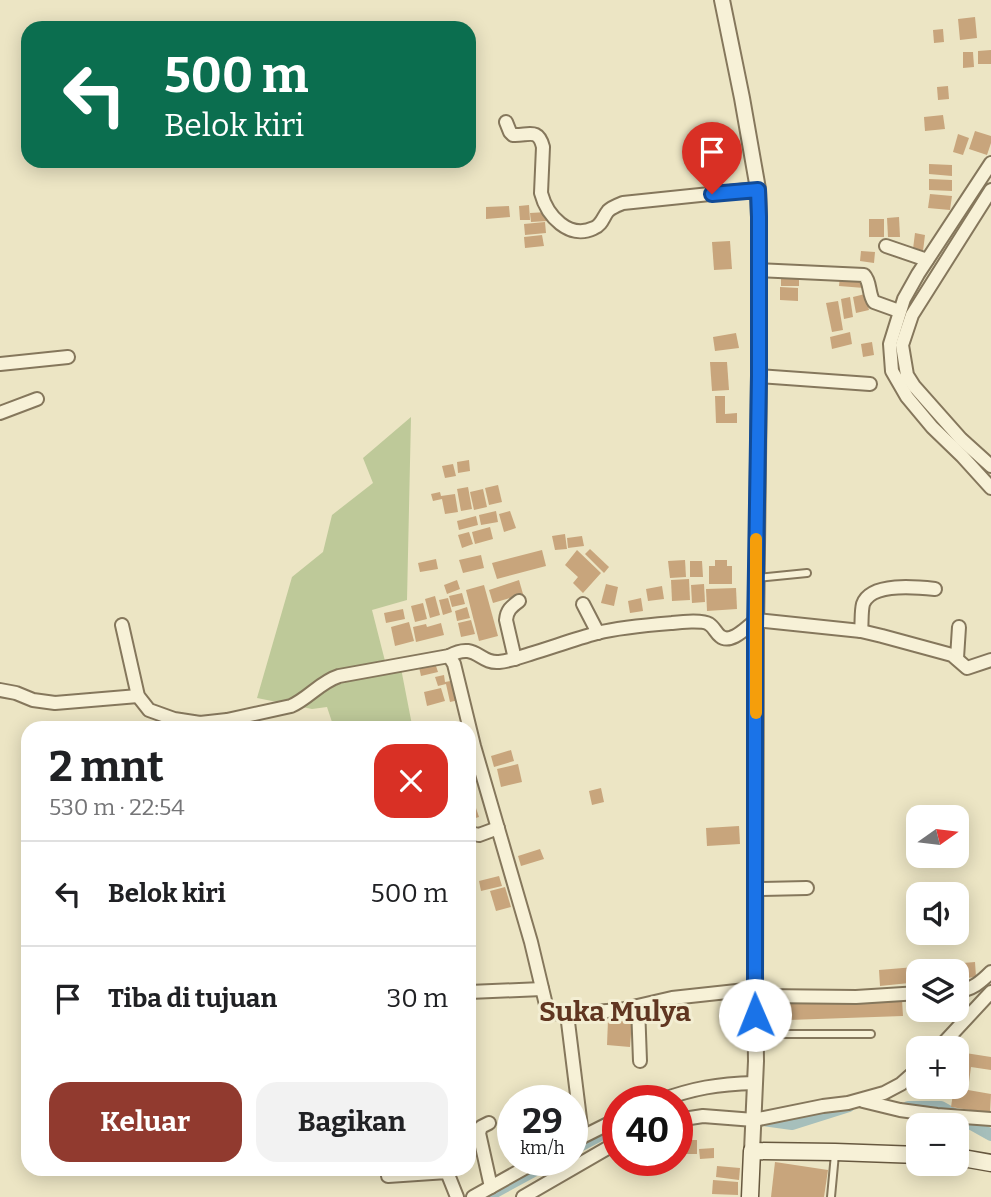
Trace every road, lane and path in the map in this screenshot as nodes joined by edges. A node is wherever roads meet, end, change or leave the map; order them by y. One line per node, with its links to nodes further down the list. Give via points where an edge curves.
1 (722, 0): 4 (street)
2 (506, 122): 4 (street, via 513,135 536,134 541,140 543,199 556,220 575,232 597,227 608,211 623,203)
3 (991, 163): 7 (street)
4 (758, 190): 8 (street)
5 (991, 190): 16 (street, via 912,315 902,345 906,375 914,386)
6 (886, 246): 7 (street)
7 (927, 260): 9 (street)
8 (759, 270): 9 (street, via 864,275 872,301); 12 (street)
9 (899, 312): 17 (street, via 890,344 897,381 932,427)
10 (68, 357): 11 (street)
11 (0, 364)
12 (759, 376): 13 (street); 19 (street)
13 (870, 384)
14 (37, 399): 15 (street)
15 (0, 413)
16 (991, 466)
17 (991, 488)
18 (807, 573): 19 (lane)
19 (756, 578): 23 (street)
20 (935, 589): 26 (street, via 893,587 874,593 863,603)
21 (519, 601): 30 (street, via 506,620)
22 (583, 604): 27 (street)
23 (756, 620): 26 (street); 27 (street, via 729,639 702,622); 41 (street)
24 (122, 625): 33 (street)
25 (959, 627): 29 (street)
26 (861, 631): 29 (street)
27 (598, 633): 30 (street)
28 (449, 656): 30 (street, via 472,651 497,663); 35 (street, via 339,676 291,706); 36 (street)
29 (957, 658): 31 (street, via 969,669)
30 (515, 659)
31 (991, 660)
32 (0, 690): 33 (street, via 55,703)
33 (138, 696): 34 (street, via 149,710)
34 (187, 721)
35 (218, 721)
36 (468, 721)
37 (476, 753): 38 (street)
38 (498, 828): 39 (street); 44 (street)
39 (476, 834)
40 (807, 888): 41 (street)
41 (756, 890): 47 (street)
42 (991, 972): 43 (street)
43 (969, 988)
44 (542, 989): 45 (street); 50 (street, via 547,1009)
45 (476, 992)
46 (991, 992): 53 (street)
47 (755, 993): 48 (street); 49 (street, via 672,998); 51 (street)
48 (906, 994)
49 (638, 1006): 50 (street); 54 (street)
50 (567, 1014): 56 (street)
51 (755, 1034): 52 (lane); 57 (street)
52 (871, 1034)
53 (950, 1036)
54 (640, 1061)
55 (906, 1080): 59 (street)
56 (575, 1085)
57 (755, 1088): 58 (street, via 722,1084); 60 (street)
58 (693, 1089)
59 (860, 1101): 60 (street); 62 (street)
60 (755, 1117): 61 (street); 64 (street)
61 (693, 1118)
62 (991, 1119)
63 (489, 1123): 72 (street, via 479,1133)
64 (752, 1151): 65 (main road); 76 (main road)
65 (835, 1152): 66 (main road); 77 (lane)
66 (906, 1155)
67 (969, 1159): 68 (main road)
68 (991, 1163)
69 (449, 1176): 73 (street)
70 (511, 1176): 72 (street)
71 (547, 1176): 75 (street)
72 (491, 1187): 74 (street)
73 (457, 1197)
74 (473, 1197)
75 (523, 1197)
76 (750, 1197)
77 (831, 1197)

